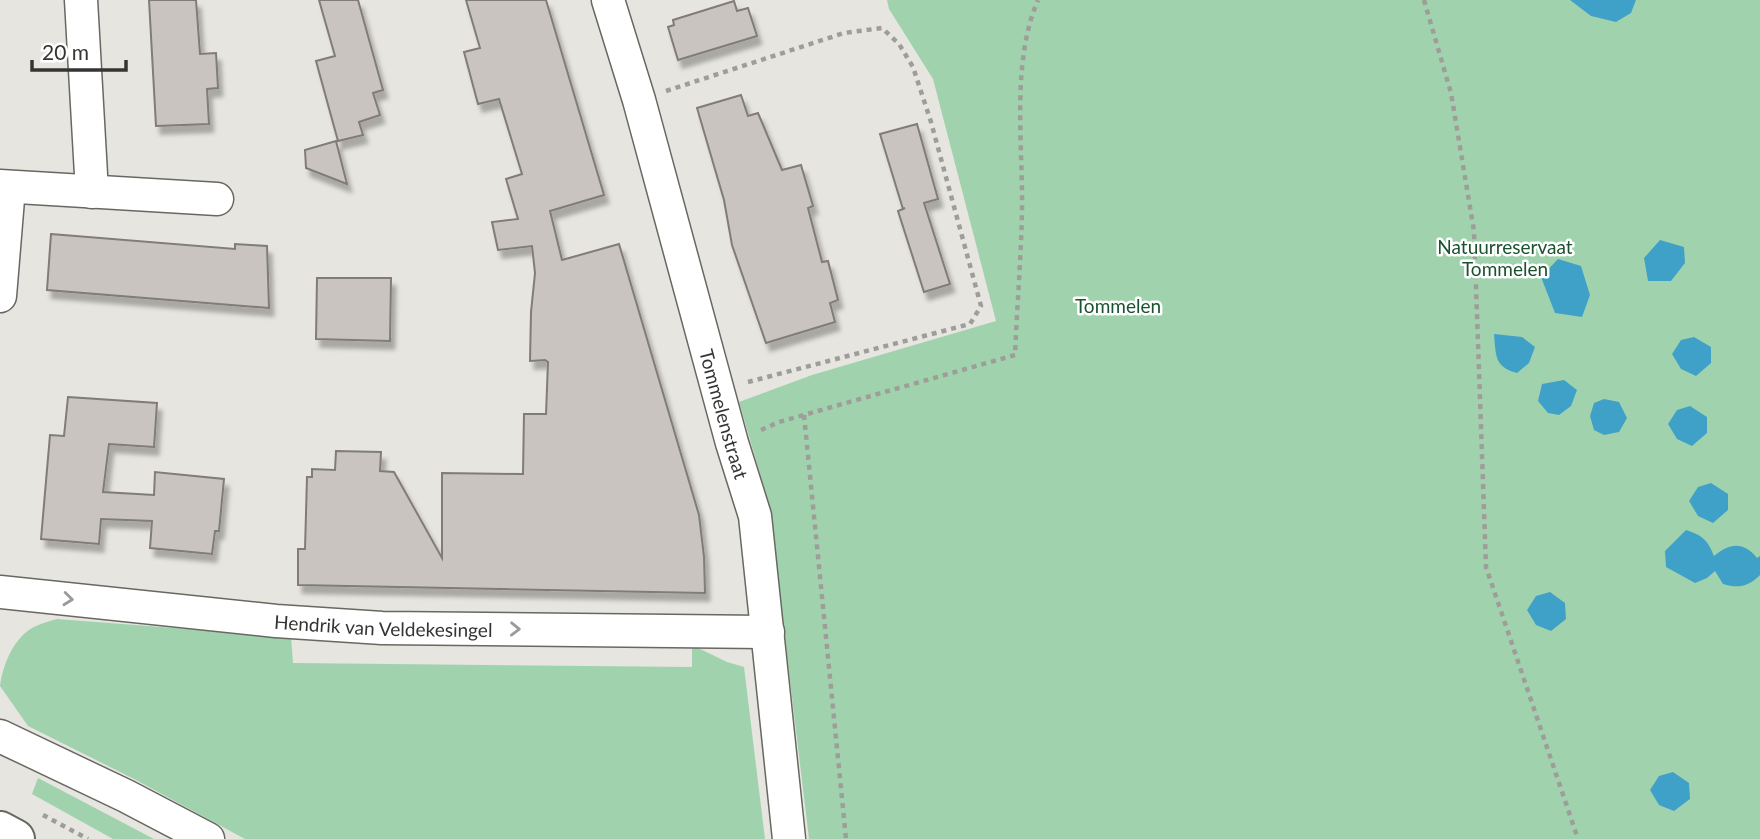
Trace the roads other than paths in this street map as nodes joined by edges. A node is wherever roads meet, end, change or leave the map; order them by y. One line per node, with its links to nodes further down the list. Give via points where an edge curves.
1 (81, 0): 4 (street)
2 (608, 0): 8 (street, Tommelenstraat, via 755,516)
3 (4, 186): 4 (street); 6 (street)
4 (92, 192): 5 (street)
5 (217, 199)
6 (0, 296)
7 (0, 592): 8 (street, Hendrik van Veldekesingel, one-way to 8, via 382,628)
8 (768, 632): 13 (street, Tommelenstraat)
9 (0, 736): 12 (street)
10 (0, 831): 11 (highway)
11 (15, 839)
12 (208, 839)
13 (789, 839)

